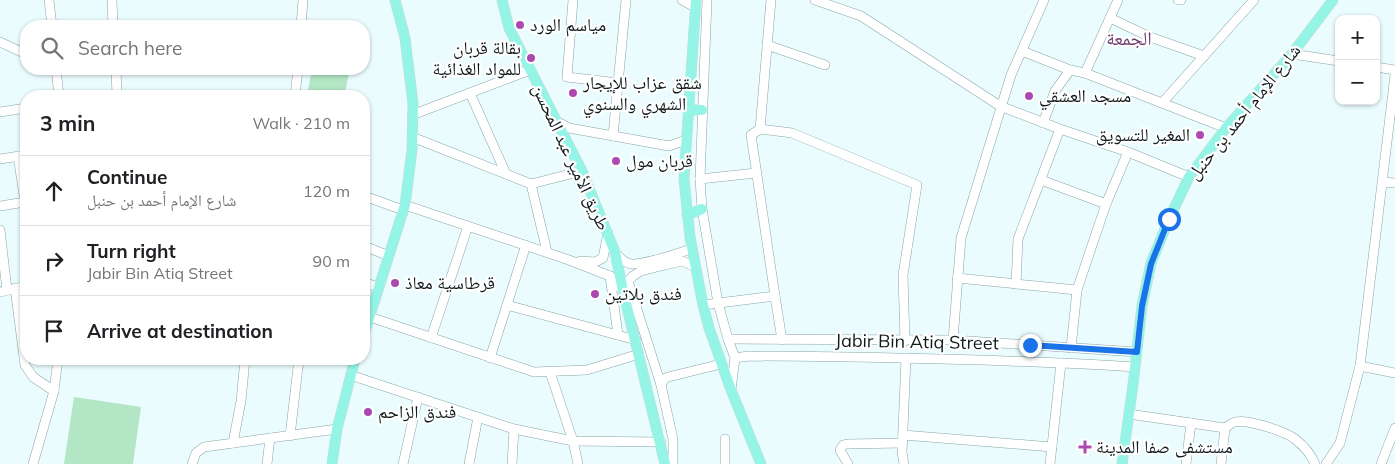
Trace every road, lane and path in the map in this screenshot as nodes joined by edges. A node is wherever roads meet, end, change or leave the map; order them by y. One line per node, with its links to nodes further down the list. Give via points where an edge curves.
1 (49, 0): 19 (street)
2 (112, 0): 20 (street)
3 (303, 0): 21 (street)
4 (394, 0): 50 (main road, via 405,38)
5 (502, 0): 31 (main road, طريق الأمير عبد المحسن, via 509,28)
6 (573, 0): 39 (street, via 567,77)
7 (626, 0): 39 (street)
8 (682, 0): 17 (street)
9 (707, 0): 48 (street)
10 (770, 0): 23 (street)
11 (814, 0): 16 (street)
12 (1044, 0): 25 (street)
13 (1118, 0): 18 (street)
14 (1254, 0): 27 (street)
15 (1333, 0): 26 (main road, شارع الإمام أحمد بن حنبل)
16 (831, 3): 45 (street, via 860,16)
17 (695, 4): 47 (main road)
18 (1110, 18): 27 (street, via 1150,37); 34 (street)
19 (51, 20)
20 (113, 20)
21 (301, 20)
22 (0, 42): 24 (street)
23 (767, 45): 29 (street); 54 (street)
24 (20, 51)
25 (1022, 52): 32 (street); 45 (street)
26 (1292, 54): 28 (street); 53 (main road, شارع الإمام أحمد بن حنبل)
27 (1204, 56): 44 (street)
28 (1335, 60)
29 (825, 65)
30 (1380, 68): 33 (street)
31 (530, 70): 43 (street); 51 (main road, طريق الأمير عبد المحسن)
32 (1070, 70): 34 (street); 52 (street, via 1056,91)
33 (1395, 70)
34 (1085, 73): 44 (street)
35 (57, 75): 40 (street)
36 (116, 75): 41 (street)
37 (298, 75): 42 (street)
38 (1395, 75): 68 (street)
39 (618, 83): 56 (street)
40 (58, 90)
41 (117, 90)
42 (296, 90)
43 (470, 93): 50 (street); 64 (street)
44 (1162, 103): 53 (street)
45 (1000, 106): 52 (street); 90 (street, via 961,238)
46 (20, 109): 49 (street)
47 (688, 110): 48 (main road); 58 (main road)
48 (702, 110): 66 (street)
49 (0, 112)
50 (412, 114): 57 (main road)
51 (556, 121): 56 (street, via 569,128); 62 (main road, طريق الأمير عبد المحسن)
52 (1043, 122): 55 (street)
53 (1226, 128): 65 (main road, شارع الإمام أحمد بن حنبل)
54 (760, 129): 63 (street, via 751,135); 110 (street, via 792,133 917,185 903,275)
55 (1060, 129): 59 (street); 67 (street)
56 (613, 136): 58 (street, via 669,146)
57 (412, 138): 64 (street); 75 (main road)
58 (686, 140): 77 (main road, via 684,179)
59 (1128, 152): 65 (street); 73 (street)
60 (20, 156): 61 (street)
61 (0, 159)
62 (582, 171): 70 (street); 80 (main road, طريق الأمير عبد المحسن)
63 (756, 173): 66 (street); 98 (street)
64 (506, 174): 70 (street)
65 (1189, 177): 114 (main road, شارع الإمام أحمد بن حنبل, via 1151,264)
66 (700, 179): 76 (street)
67 (1041, 180): 73 (street); 92 (street, via 1018,240)
68 (1383, 182): 69 (street); 128 (street)
69 (1395, 183)
70 (532, 184): 84 (street)
71 (370, 198): 75 (street)
72 (20, 203): 74 (street)
73 (1106, 204): 97 (street)
74 (0, 206)
75 (404, 207): 78 (street); 86 (main road)
76 (702, 209): 77 (main road); 99 (street)
77 (687, 215): 83 (main road)
78 (468, 226): 81 (street); 104 (street)
79 (0, 230): 96 (street)
80 (608, 233): 85 (main road, طريق الأمير عبد المحسن); 87 (street, via 603,258 595,262)
81 (526, 245): 84 (street); 100 (street)
82 (370, 248): 86 (street)
83 (692, 248): 85 (street, via 680,254 631,264); 88 (main road)
84 (547, 252): 87 (street)
85 (615, 252): 93 (main road, طريق الأمير عبد المحسن)
86 (389, 256): 95 (main road)
87 (569, 260): 89 (street)
88 (696, 268): 93 (street, via 682,261 641,271); 101 (main road)
89 (610, 276): 93 (street); 103 (street)
90 (957, 278): 92 (street); 109 (street)
91 (370, 284): 95 (street)
92 (1016, 284): 97 (street)
93 (624, 286): 106 (main road, طريق الأمير عبد المحسن); 133 (street)
94 (20, 287): 96 (street)
95 (379, 288): 102 (main road)
96 (7, 290): 111 (street)
97 (1078, 290): 113 (street)
98 (775, 296): 99 (street); 107 (street)
99 (718, 303): 101 (street); 105 (street)
100 (507, 305): 103 (street); 117 (street)
101 (703, 305): 122 (main road)
102 (370, 317): 104 (street)
103 (618, 336): 106 (street)
104 (430, 338): 117 (street)
105 (728, 339): 107 (street, Jabir Bin Atiq Street); 118 (street)
106 (636, 340): 115 (main road, طريق الأمير عبد المحسن)
107 (782, 340): 108 (street, Jabir Bin Atiq Street)
108 (839, 340): 110 (street, Jabir Bin Atiq Street); 116 (street)
109 (953, 340): 110 (street, Jabir Bin Atiq Street); 112 (street, Jabir Bin Atiq Street)
110 (905, 341)
111 (20, 344)
112 (1030, 345): 113 (street, Jabir Bin Atiq Street); 120 (street)
113 (1071, 348): 114 (street, Jabir Bin Atiq Street)
114 (1137, 352): 129 (main road, شارع الإمام أحمد بن حنبل)
115 (639, 354): 130 (street, via 587,370); 149 (main road, طريق الأمير عبد المحسن)
116 (840, 357): 118 (street, Jabir Bin Atiq Street); 119 (street, Jabir Bin Atiq Street)
117 (490, 358): 130 (street, via 534,372)
118 (735, 358): 134 (street)
119 (906, 358): 120 (street, Jabir Bin Atiq Street); 147 (street)
120 (1030, 361): 121 (street, Jabir Bin Atiq Street)
121 (1061, 363): 129 (street, Jabir Bin Atiq Street); 151 (street)
122 (721, 364): 133 (street, via 668,377); 134 (main road)
123 (25, 365): 135 (street, via 33,377)
124 (57, 365): 135 (street)
125 (244, 365): 150 (street)
126 (299, 365): 144 (street)
127 (353, 365): 132 (main road)
128 (1360, 366): 131 (street); 171 (street, via 1340,443)
129 (1135, 368): 137 (main road, شارع الإمام أحمد بن حنبل)
130 (550, 372): 148 (street)
131 (1395, 373)
132 (350, 375): 136 (street); 143 (main road)
133 (661, 385): 161 (street, via 673,439)
134 (731, 390): 163 (main road)
135 (54, 391): 152 (street)
136 (418, 397): 138 (street); 156 (street)
137 (1129, 414): 139 (street); 167 (main road, شارع الإمام أحمد بن حنبل)
138 (478, 417): 142 (street); 157 (street)
139 (1191, 423): 140 (street); 168 (street)
140 (1224, 428): 169 (street); 170 (street, via 1233,422 1245,422 1284,433 1295,439)
141 (1395, 428): 172 (street)
142 (514, 429): 148 (street); 158 (street)
143 (337, 430): 144 (street); 155 (main road)
144 (290, 436): 145 (street)
145 (270, 438): 150 (street); 154 (street)
146 (725, 439): 162 (street)
147 (903, 439): 151 (street); 164 (street, via 843,445 840,450); 165 (street)
148 (573, 440): 149 (street); 159 (street)
149 (661, 442): 160 (main road, طريق الأمير عبد المحسن)
150 (232, 443): 153 (street, via 204,447 196,453)
151 (1052, 447): 166 (street)
152 (33, 464)
153 (192, 464)
154 (267, 464)
155 (332, 464)
156 (403, 464)
157 (469, 464)
158 (512, 464)
159 (578, 464)
160 (666, 464)
161 (673, 464)
162 (725, 464)
163 (761, 464)
164 (848, 464)
165 (904, 464)
166 (1050, 464)
167 (1122, 464)
168 (1186, 464)
169 (1221, 464)
170 (1315, 464)
171 (1326, 464)
172 (1381, 464)

